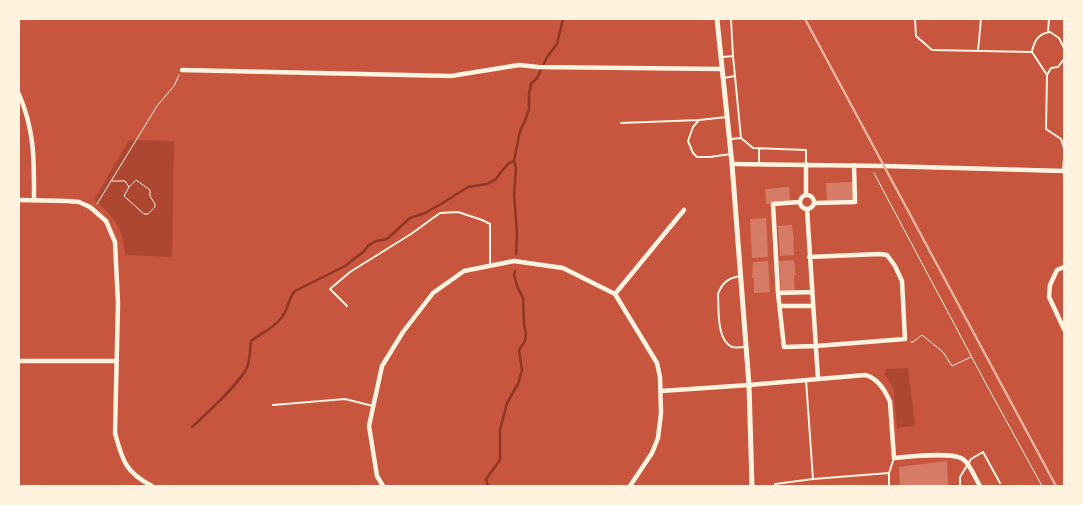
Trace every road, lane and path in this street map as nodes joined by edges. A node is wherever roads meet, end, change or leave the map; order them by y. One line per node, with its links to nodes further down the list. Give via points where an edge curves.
1 (717, 19): 11 (street)
2 (731, 19): 10 (lane)
3 (915, 19): 8 (lane, via 916,36 932,50)
4 (981, 19): 8 (lane)
5 (1049, 19): 6 (lane)
6 (1048, 32): 7 (lane, via 1059,38); 9 (lane, via 1042,34)
7 (1064, 48)
8 (978, 51): 9 (lane)
9 (1032, 52): 15 (lane)
10 (733, 56): 11 (lane); 16 (lane)
11 (720, 57): 13 (street)
12 (1064, 59): 15 (lane)
13 (721, 68): 14 (street, via 520,65 451,76); 17 (street)
14 (182, 70): 34 (path)
15 (1047, 75): 25 (lane, via 1046,130 1061,140)
16 (735, 76): 17 (lane); 22 (lane)
17 (722, 78): 19 (street)
18 (19, 94): 38 (street, via 31,132)
19 (726, 117): 20 (lane); 23 (street)
20 (699, 120): 21 (lane); 26 (lane, via 688,142 692,153 697,157)
21 (620, 123)
22 (741, 138): 23 (lane); 24 (lane, via 753,148)
23 (729, 140): 26 (street)
24 (759, 148): 29 (lane); 30 (lane, via 806,150)
25 (1064, 148)
26 (731, 154): 28 (street)
27 (1064, 157): 33 (lane)
28 (732, 164): 29 (street); 47 (street)
29 (759, 164): 30 (street)
30 (806, 164): 31 (street); 36 (street)
31 (854, 165): 32 (street); 40 (street, via 855,202)
32 (870, 165): 33 (street); 58 (path)
33 (1064, 171)
34 (111, 180): 35 (path, via 125,181); 43 (path)
35 (129, 187): 35 (path, via 124,196 148,214 156,204 150,190 136,180)
36 (806, 195): 39 (street); 40 (street, via 813,198)
37 (19, 200): 38 (street)
38 (34, 200): 43 (street, via 80,202)
39 (799, 202): 41 (street, via 802,208); 49 (street, via 773,204)
40 (814, 203): 41 (street)
41 (807, 209): 44 (street)
42 (684, 210): 50 (street)
43 (94, 211): 60 (street, via 106,222 115,242)
44 (810, 258): 48 (street); 55 (street, via 887,255 902,281)
45 (490, 266): 50 (street, via 514,261 563,268); 51 (lane, via 490,224 458,212 440,213 350,272 330,289); 66 (street, via 464,271 432,293 382,366)
46 (1064, 267): 54 (street, via 1056,270 1049,297)
47 (741, 275): 57 (street); 57 (lane, via 726,280 718,294 720,331 730,346)
48 (812, 292): 49 (street); 53 (street)
49 (778, 293): 52 (street)
50 (616, 294): 64 (street, via 657,363)
51 (347, 306)
52 (780, 306): 53 (street); 56 (street, via 784,347)
53 (813, 306): 56 (street)
54 (1064, 328)
55 (905, 339): 56 (street); 58 (path, via 913,342 922,335 943,352 952,366)
56 (816, 346): 61 (street)
57 (746, 347): 63 (street)
58 (972, 357): 80 (path)
59 (19, 361): 60 (street)
60 (117, 361): 72 (street, via 115,433 120,454 134,475)
61 (818, 379): 62 (street); 67 (street, via 865,375 876,380 890,402)
62 (806, 380): 63 (street); 70 (lane)
63 (749, 385): 64 (street); 75 (street)
64 (661, 391): 74 (street, via 658,438)
65 (273, 405): 66 (lane, via 345,399)
66 (373, 406): 73 (street, via 369,426 377,476)
67 (894, 458): 68 (street, via 951,456 962,458); 69 (lane)
68 (968, 465): 71 (lane, via 971,459 983,452); 78 (lane, via 960,477); 79 (street)
69 (889, 473): 70 (lane); 77 (lane)
70 (813, 479): 76 (lane)
71 (1000, 483)
72 (152, 486)
73 (383, 486)
74 (630, 486)
75 (752, 486)
76 (775, 486)
77 (889, 486)
78 (960, 486)
79 (980, 486)
80 (1042, 486)

